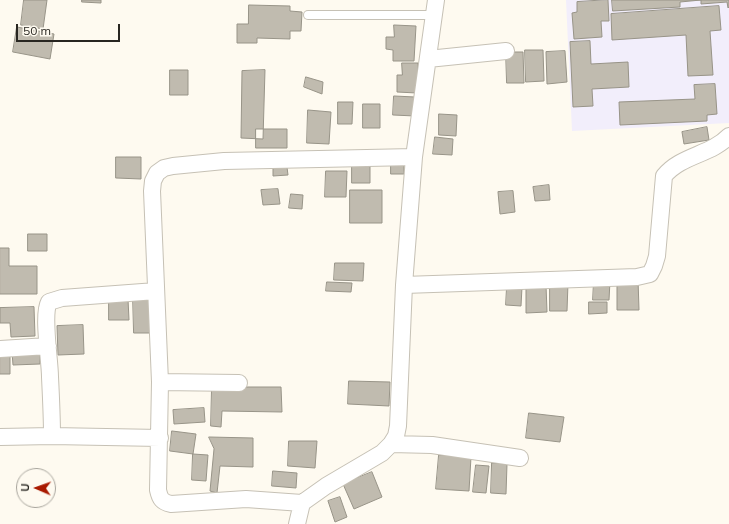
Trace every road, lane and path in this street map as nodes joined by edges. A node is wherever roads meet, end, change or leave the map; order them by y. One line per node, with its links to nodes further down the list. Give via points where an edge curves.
1 (435, 7): 2 (lane); 4 (street)
2 (308, 15)
3 (506, 51): 4 (street)
4 (428, 59): 6 (street)
5 (729, 136): 7 (street, via 714,148 671,167 664,176 657,256 650,274 637,277)
6 (414, 157): 7 (street); 8 (street, via 224,161 164,168 157,173 152,191)
7 (404, 285): 16 (street, via 398,426)
8 (156, 291): 9 (street, via 62,298 52,301 46,314); 11 (street)
9 (48, 346): 10 (street); 13 (street)
10 (0, 349)
11 (160, 382): 12 (street); 15 (street)
12 (239, 383)
13 (52, 436): 14 (street); 15 (street)
14 (0, 437)
15 (160, 438): 18 (street, via 158,490 159,498 165,502 175,504 246,499)
16 (391, 444): 17 (street, via 432,445); 18 (street, via 382,453)
17 (520, 458)
18 (302, 503): 19 (street)
19 (297, 524)

